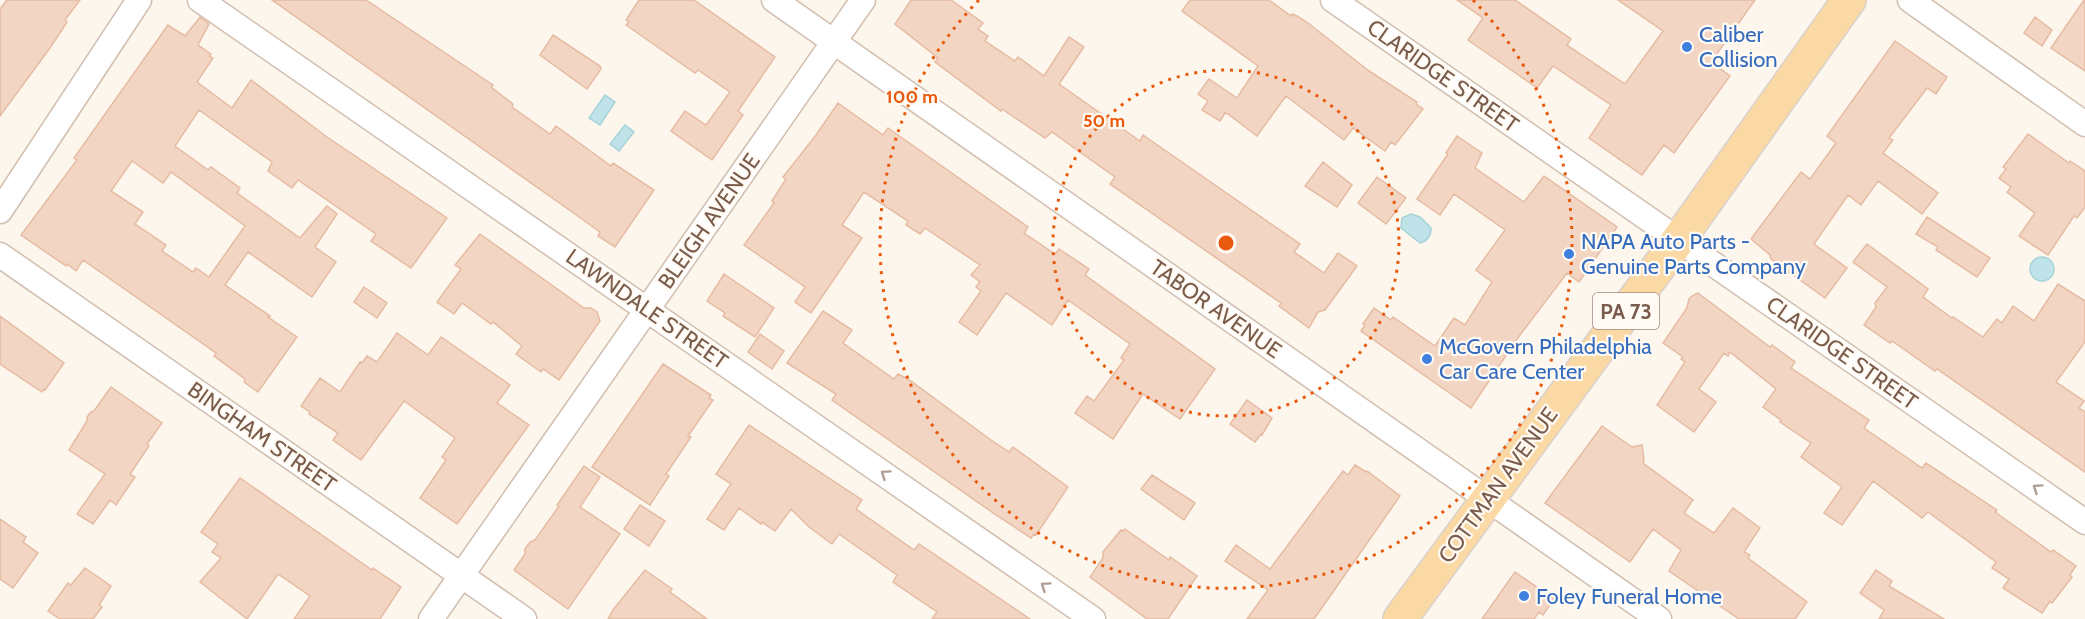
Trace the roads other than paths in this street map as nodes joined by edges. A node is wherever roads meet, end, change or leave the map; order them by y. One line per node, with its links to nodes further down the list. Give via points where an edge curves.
1 (139, 0): 10 (street)
2 (200, 0): 13 (street, LAWNDALE STREET)
3 (774, 0): 8 (street, TABOR AVENUE)
4 (863, 0): 8 (street, BLEIGH AVENUE)
5 (1333, 0): 11 (street, CLARIDGE STREET)
6 (1849, 0): 11 (main road, COTTMAN AVENUE / PA 73)
7 (1911, 0): 9 (street)
8 (833, 41): 13 (street, BLEIGH AVENUE); 14 (street, TABOR AVENUE)
9 (2085, 124)
10 (0, 211)
11 (1679, 239): 14 (main road, COTTMAN AVENUE / PA 73); 15 (street, CLARIDGE STREET, one-way to 11)
12 (0, 255): 16 (street, BINGHAM STREET)
13 (648, 309): 16 (street, BLEIGH AVENUE); 19 (street, LAWNDALE STREET, one-way to 13)
14 (1488, 500): 20 (main road, COTTMAN AVENUE / PA 73); 21 (street, TABOR AVENUE)
15 (2085, 522)
16 (462, 575): 17 (street, BLEIGH AVENUE); 18 (street, BINGHAM STREET)
17 (431, 619)
18 (524, 619)
19 (1093, 619)
20 (1400, 619)
21 (1659, 619)

